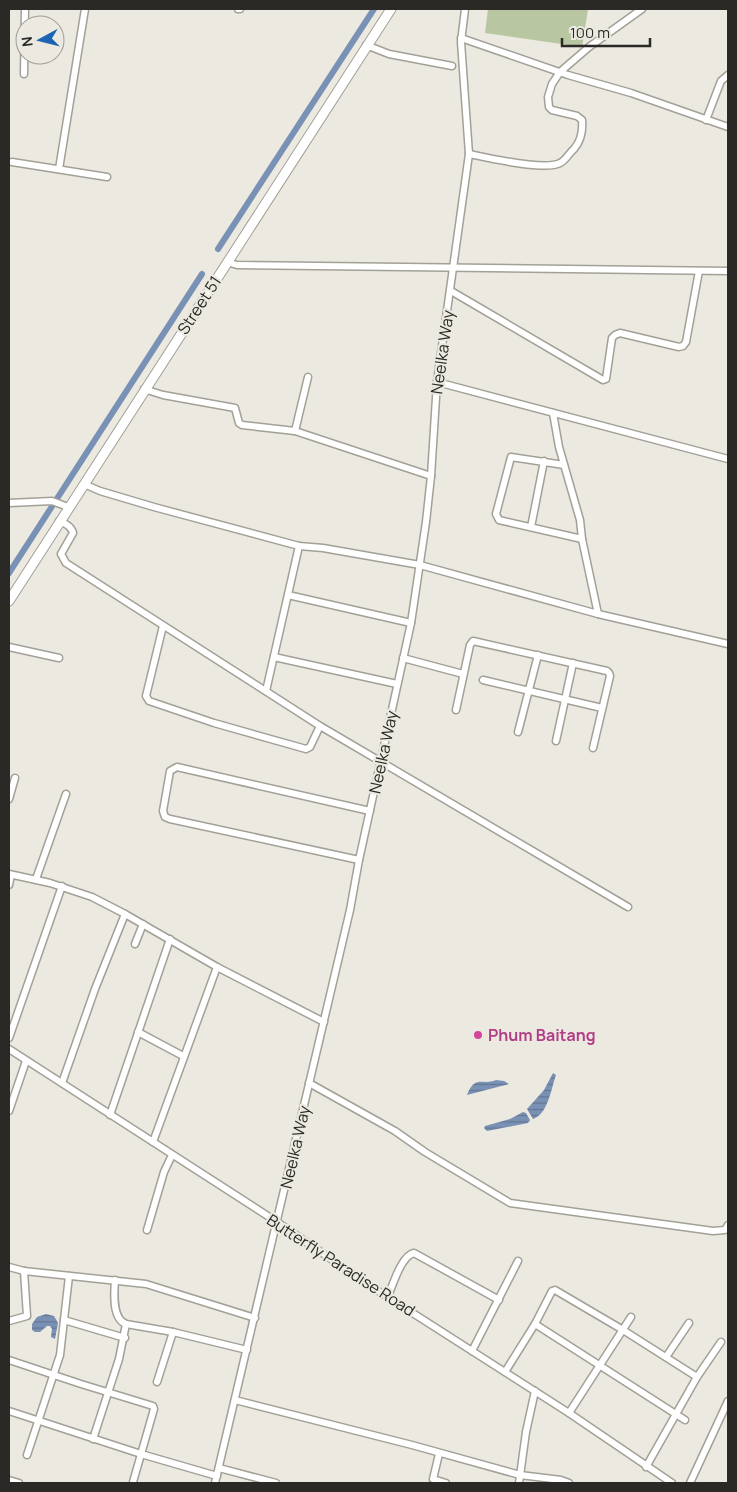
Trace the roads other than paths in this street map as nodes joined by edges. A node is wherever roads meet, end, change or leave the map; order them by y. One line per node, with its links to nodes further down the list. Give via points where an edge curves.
1 (25, 9): 10 (street)
2 (85, 9): 16 (street)
3 (391, 9): 7 (main road, Street 51)
4 (465, 9): 6 (street, Neelka Way)
5 (642, 9): 9 (street)
6 (461, 38): 9 (street); 14 (street, Neelka Way)
7 (366, 45): 8 (street, via 389,54); 18 (main road, Street 51)
8 (452, 66)
9 (560, 72): 12 (street); 14 (street, via 552,84 549,107 577,116 583,124 582,136 564,160 552,166)
10 (24, 74)
11 (728, 74): 12 (street, via 721,81)
12 (706, 120): 13 (street)
13 (728, 127)
14 (470, 154): 19 (street, Neelka Way)
15 (12, 162): 16 (street)
16 (59, 169): 17 (street)
17 (107, 177)
18 (227, 262): 19 (street, via 237,265); 25 (main road, Street 51)
19 (454, 268): 20 (street); 22 (street, Neelka Way)
20 (699, 271): 21 (street); 22 (street, via 683,346 620,333 615,335 606,379 603,380)
21 (728, 271)
22 (450, 291): 24 (street, Neelka Way)
23 (308, 377): 27 (street)
24 (437, 382): 26 (street); 31 (street, Neelka Way)
25 (144, 389): 27 (street, via 235,408 244,426); 32 (main road, Street 51)
26 (553, 412): 28 (street); 30 (street)
27 (295, 431): 31 (street)
28 (728, 460)
29 (544, 461): 30 (street); 36 (street); 36 (street, via 511,456 496,514 499,520)
30 (564, 464): 37 (street, via 577,507)
31 (431, 476): 39 (street, Neelka Way)
32 (84, 484): 34 (main road, Street 51); 38 (street, via 154,507)
33 (9, 503): 34 (street, via 52,501)
34 (66, 506): 35 (main road, Street 51)
35 (59, 521): 41 (main road, Street 51); 44 (street, via 67,524 73,534 61,554 63,560)
36 (531, 527): 37 (street)
37 (582, 539): 42 (street)
38 (299, 546): 39 (street); 40 (street)
39 (420, 565): 42 (street); 43 (street, Neelka Way)
40 (288, 595): 43 (street); 49 (street)
41 (9, 601)
42 (598, 614): 45 (street)
43 (410, 623): 50 (street, Neelka Way)
44 (163, 626): 56 (street); 60 (street, via 146,696 150,701 306,749)
45 (728, 644)
46 (9, 647): 48 (street)
47 (538, 655): 51 (street); 52 (street, via 473,641); 55 (street)
48 (59, 658)
49 (274, 658): 54 (street); 56 (street)
50 (403, 658): 52 (street); 54 (street, Neelka Way)
51 (573, 663): 57 (street); 58 (street, via 609,673)
52 (463, 674): 59 (street)
53 (483, 680): 55 (street)
54 (397, 684): 64 (street, Neelka Way)
55 (528, 690): 57 (street); 61 (street)
56 (266, 691): 60 (street)
57 (565, 699): 58 (street); 62 (street)
58 (602, 708): 63 (street)
59 (456, 710)
60 (320, 726): 64 (street)
61 (518, 732)
62 (556, 741)
63 (592, 748)
64 (381, 763): 68 (street, Neelka Way); 74 (street)
65 (15, 778): 67 (street)
66 (66, 794): 71 (street)
67 (9, 799)
68 (370, 811): 69 (street, Neelka Way); 69 (street, via 178,767 170,771 163,811 170,819)
69 (359, 860): 80 (street, Neelka Way)
70 (10, 874): 71 (street); 72 (street)
71 (36, 879): 73 (street)
72 (9, 886)
73 (62, 886): 75 (street); 82 (street)
74 (628, 907)
75 (125, 914): 76 (street); 86 (street)
76 (143, 924): 77 (street); 78 (street)
77 (170, 939): 79 (street); 81 (street)
78 (135, 944)
79 (216, 967): 80 (street); 84 (street)
80 (324, 1022): 87 (street, Neelka Way)
81 (138, 1032): 84 (street); 89 (street)
82 (9, 1038)
83 (9, 1048): 85 (street, Butterfly Paradise Road)
84 (183, 1056): 90 (street)
85 (26, 1061): 86 (street, Butterfly Paradise Road); 88 (street)
86 (62, 1083): 89 (street, Butterfly Paradise Road)
87 (309, 1083): 92 (street, Neelka Way); 93 (street, via 395,1131 504,1201 713,1231 725,1230)
88 (9, 1111)
89 (110, 1115): 90 (street, Butterfly Paradise Road)
90 (153, 1142): 91 (street, Butterfly Paradise Road)
91 (172, 1155): 92 (street, Butterfly Paradise Road); 94 (street)
92 (277, 1222): 100 (street, Butterfly Paradise Road); 103 (street, Neelka Way)
93 (728, 1224)
94 (146, 1230)
95 (518, 1261): 101 (street)
96 (9, 1267): 97 (street)
97 (24, 1271): 98 (street); 105 (street, via 27,1316)
98 (69, 1276): 99 (street); 104 (street)
99 (115, 1280): 103 (street, via 146,1284); 107 (street, via 116,1309 120,1320)
100 (388, 1296): 101 (street, via 404,1260 414,1253); 114 (street, Butterfly Paradise Road)
101 (499, 1300): 114 (street)
102 (631, 1317): 109 (street)
103 (255, 1318): 113 (street, Neelka Way)
104 (64, 1320): 111 (street); 119 (street)
105 (9, 1321)
106 (688, 1323): 115 (street)
107 (126, 1324): 110 (street); 111 (street)
108 (535, 1324): 109 (street, via 555,1290); 117 (street); 118 (street)
109 (623, 1330): 115 (street); 117 (street)
110 (172, 1332): 113 (street); 121 (street)
111 (125, 1338): 123 (street)
112 (722, 1342): 120 (street)
113 (247, 1350): 124 (street, Neelka Way)
114 (472, 1351): 118 (street, Butterfly Paradise Road)
115 (666, 1357): 120 (street)
116 (9, 1360): 119 (street)
117 (600, 1366): 127 (street); 128 (street)
118 (505, 1372): 122 (street, Butterfly Paradise Road)
119 (54, 1375): 123 (street); 130 (street)
120 (697, 1377): 128 (street)
121 (157, 1382)
122 (535, 1391): 127 (street, Butterfly Paradise Road); 137 (street)
123 (108, 1392): 131 (street); 132 (street, via 153,1406)
124 (235, 1400): 133 (street); 136 (street, Neelka Way)
125 (728, 1401): 147 (street)
126 (9, 1411): 130 (street)
127 (569, 1412): 135 (street, Butterfly Paradise Road)
128 (674, 1414): 129 (street); 135 (street)
129 (685, 1420)
130 (39, 1421): 131 (street); 134 (street)
131 (93, 1439): 132 (street)
132 (141, 1454): 139 (street); 140 (street)
133 (439, 1454): 137 (street); 143 (street, via 433,1479)
134 (27, 1455)
135 (646, 1467): 146 (street, Butterfly Paradise Road)
136 (219, 1468): 139 (street, Neelka Way); 142 (street)
137 (520, 1475): 144 (street); 145 (street)
138 (9, 1480): 141 (street)
139 (216, 1480)
140 (133, 1482)
141 (19, 1483)
142 (276, 1483)
143 (446, 1483)
144 (519, 1483)
145 (569, 1483)
146 (672, 1483)
147 (690, 1483)

